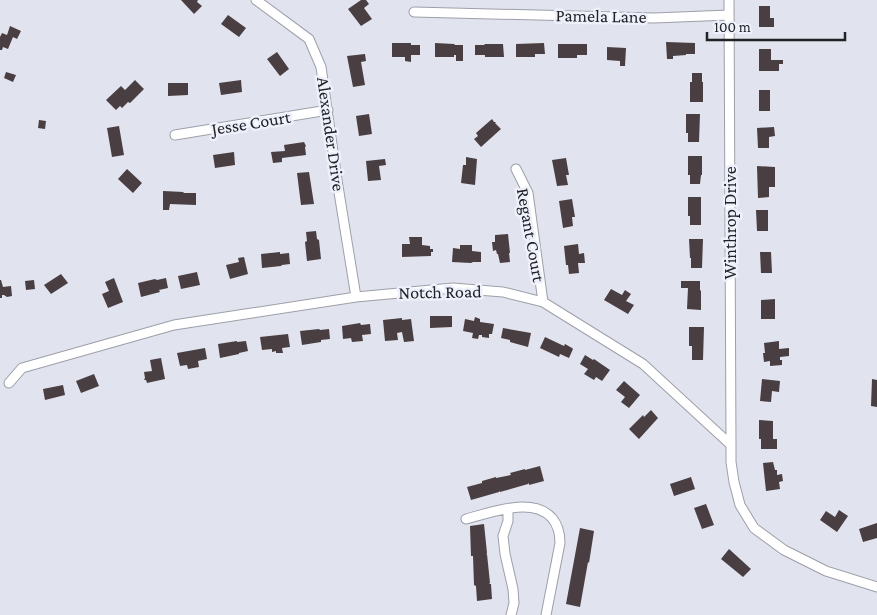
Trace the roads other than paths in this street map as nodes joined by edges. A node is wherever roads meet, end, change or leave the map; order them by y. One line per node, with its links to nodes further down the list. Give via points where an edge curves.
1 (256, 0): 5 (street, Alexander Drive, via 309,39 321,67)
2 (729, 0): 4 (street, Winthrop Drive)
3 (414, 12): 4 (street, Pamela Lane, via 654,18)
4 (729, 15): 11 (street, Winthrop Drive)
5 (328, 110): 6 (street, Jesse Court); 8 (street, Alexander Drive)
6 (175, 135)
7 (516, 169): 9 (street, Regant Court, via 528,193)
8 (356, 297): 9 (street, Notch Road, via 453,288 504,292); 10 (street, Notch Road, via 174,325 22,368)
9 (543, 302): 11 (street, Notch Road, via 643,364)
10 (9, 383)
11 (730, 446): 14 (street, via 740,506 754,528 784,550 826,571)
12 (508, 509): 13 (street); 15 (street, via 503,536 514,595); 16 (street, via 541,510 553,519 560,532)
13 (466, 519)
14 (877, 587)
15 (512, 615)
16 (546, 615)

